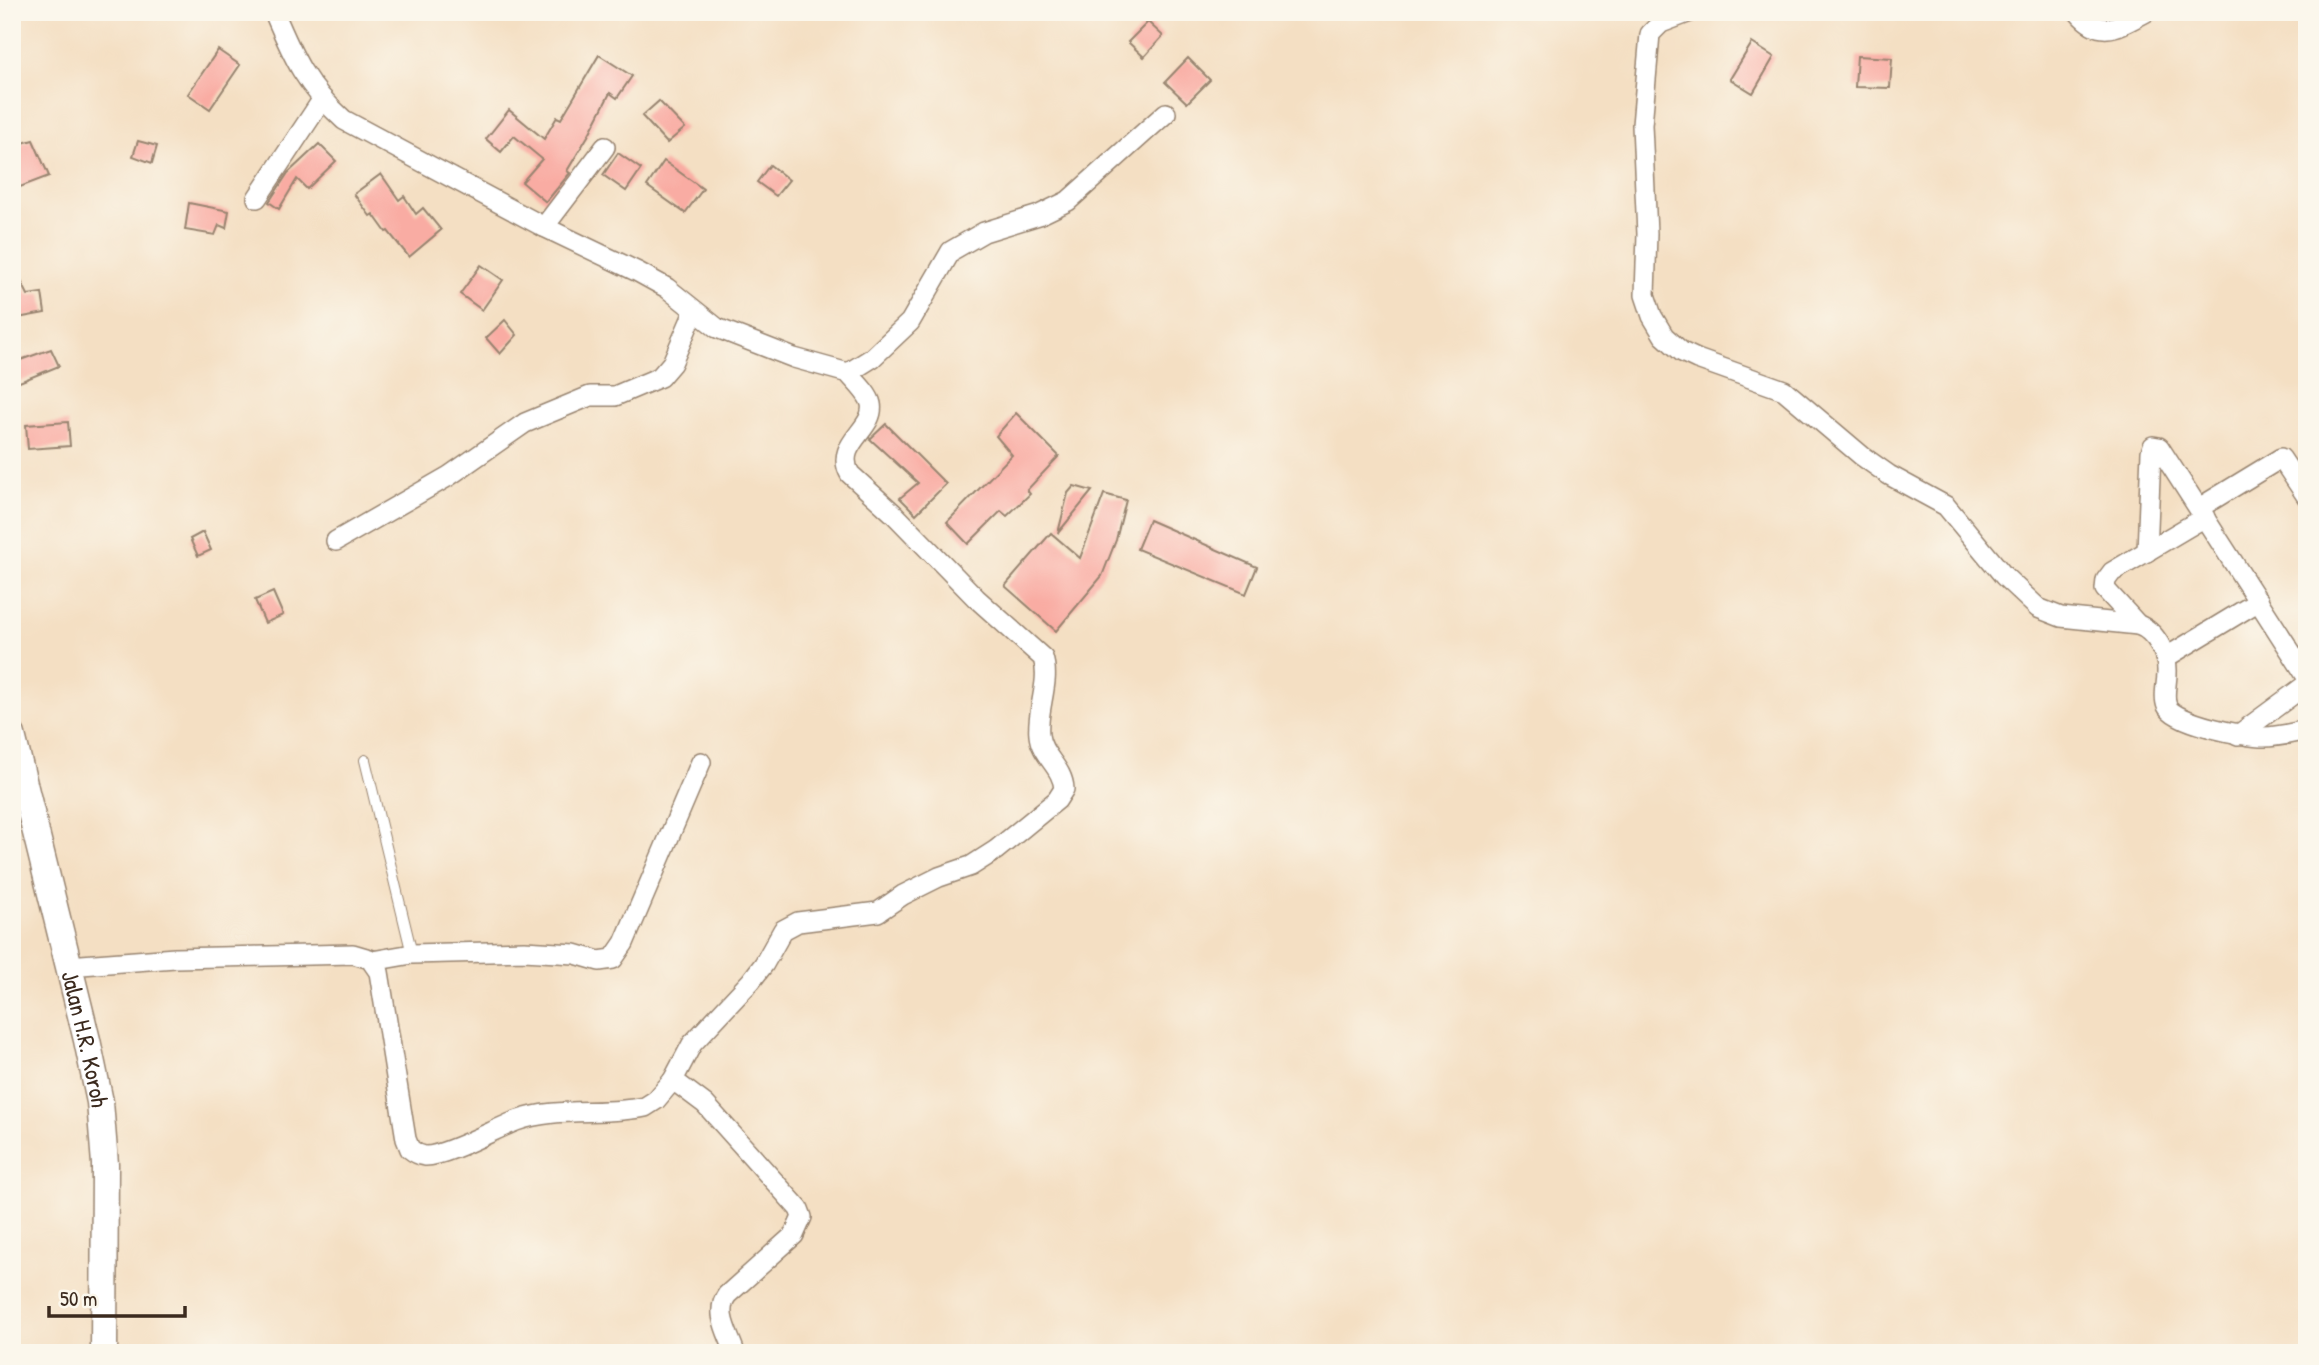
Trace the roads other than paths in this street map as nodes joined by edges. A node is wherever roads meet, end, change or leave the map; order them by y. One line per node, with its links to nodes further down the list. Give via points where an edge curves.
1 (274, 12): 5 (street, via 303,77)
2 (1690, 12): 17 (street, via 1655,27 1649,39 1642,125 1645,295 1664,336 1697,359 1784,390 1862,456 1946,506 2004,576 2038,608 2061,617)
3 (2078, 12): 4 (street, via 2090,25 2106,30)
4 (2146, 12)
5 (322, 100): 8 (street); 9 (street, via 344,120 380,141)
6 (1166, 113): 11 (street, via 1068,201 984,232 951,251 910,321 872,358)
7 (605, 147): 9 (street)
8 (257, 198)
9 (544, 227): 10 (street, via 667,288)
10 (694, 312): 11 (street, via 753,343); 14 (street, via 672,363 660,377 615,396 590,396 525,423 449,476)
11 (848, 373): 29 (street, via 871,409 846,454 849,474 1044,658 1039,735 1064,789 1057,800 971,866 939,877 878,912 788,926 751,981 692,1044)
12 (2307, 497): 13 (street, via 2281,458)
13 (2202, 512): 15 (street); 15 (street, via 2164,452 2153,446); 16 (street)
14 (336, 541)
15 (2147, 552): 17 (street, via 2106,580 2105,589)
16 (2259, 601): 18 (street); 19 (street)
17 (2138, 625): 18 (street, via 2152,633)
18 (2165, 658): 23 (street, via 2166,701 2171,711)
19 (2307, 677)
20 (2307, 684): 23 (street)
21 (2307, 730): 23 (street, via 2280,737)
22 (12, 735): 28 (main road, Jalan H.R. Koroh)
23 (2238, 735)
24 (365, 760): 26 (lane)
25 (701, 762): 26 (street, via 624,943 613,959 524,951)
26 (412, 954): 27 (street)
27 (372, 961): 28 (street, via 339,954); 29 (street, via 379,972 406,1139 416,1154 432,1155 528,1117 645,1107)
28 (68, 966): 30 (main road, Jalan H.R. Koroh, via 101,1114)
29 (673, 1080): 31 (street, via 705,1104 802,1217 794,1235 722,1302 721,1315)
30 (104, 1353)
31 (735, 1353)

